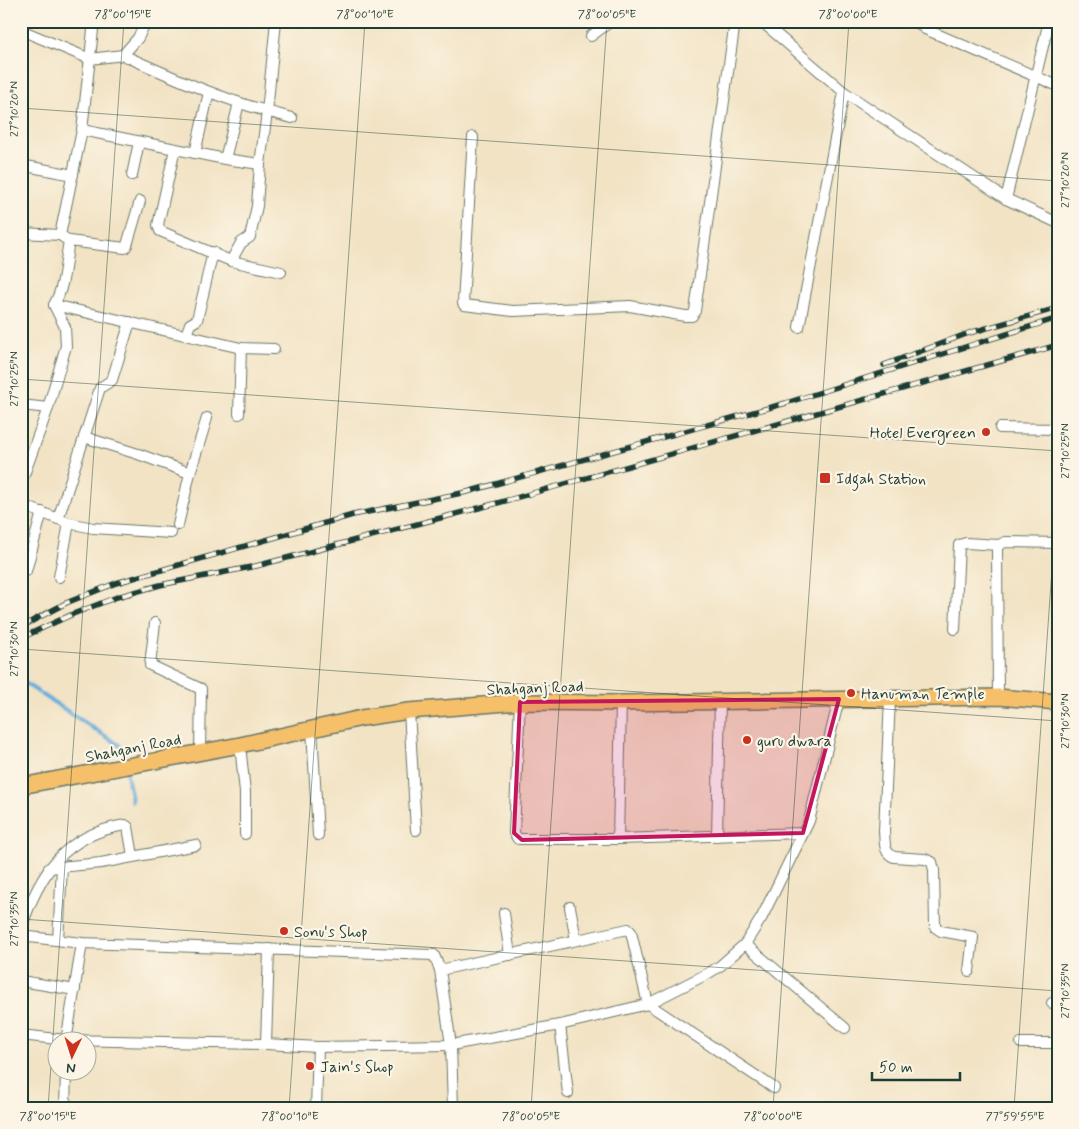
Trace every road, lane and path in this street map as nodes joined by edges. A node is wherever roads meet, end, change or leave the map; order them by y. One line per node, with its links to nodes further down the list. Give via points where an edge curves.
1 (94, 21): 12 (street)
2 (146, 21): 11 (street, via 133,46)
3 (276, 21): 18 (street)
4 (611, 21): 10 (street)
5 (736, 21): 21 (street, via 692,316 640,306 513,311 464,305)
6 (761, 21): 16 (street)
7 (916, 21): 13 (street, via 925,29)
8 (1049, 21): 13 (street)
9 (21, 30): 12 (street)
10 (591, 36)
11 (123, 55): 12 (street); 15 (street)
12 (90, 59): 20 (street)
13 (1036, 76): 14 (street); 30 (street)
14 (1058, 86)
15 (208, 92): 17 (street); 24 (street)
16 (844, 92): 30 (street); 40 (street)
17 (239, 103): 18 (street); 25 (street)
18 (267, 112): 19 (street); 26 (street)
19 (292, 118)
20 (82, 130): 22 (street); 28 (street)
21 (473, 137)
22 (139, 142): 23 (street); 29 (street)
23 (175, 149): 24 (street); 35 (street, via 159,228 163,233)
24 (195, 153): 25 (street)
25 (225, 159): 26 (street)
26 (260, 164): 36 (street, via 257,206 250,236 241,243)
27 (21, 165): 28 (street)
28 (72, 175): 34 (street)
29 (132, 175)
30 (1006, 200): 32 (street)
31 (140, 201): 34 (street, via 125,248)
32 (1058, 223)
33 (21, 233): 34 (street)
34 (65, 238): 38 (street, via 67,258)
35 (213, 252): 36 (street); 41 (street, via 197,320 190,324)
36 (231, 261): 37 (street)
37 (281, 272)
38 (54, 305): 39 (street); 45 (street, via 67,338)
39 (130, 322): 41 (street); 50 (street, via 112,380 100,388)
40 (799, 327)
41 (186, 335): 42 (street)
42 (241, 348): 43 (street); 46 (street)
43 (274, 349)
44 (21, 405): 45 (street)
45 (48, 408): 52 (street)
46 (239, 414)
47 (207, 418): 51 (street)
48 (1000, 428): 49 (street)
49 (1058, 429)
50 (84, 437): 51 (street); 55 (street)
51 (190, 473): 56 (street, via 174,529 92,528)
52 (21, 483)
53 (21, 502): 54 (street)
54 (42, 512): 55 (street); 59 (street)
55 (58, 519): 56 (street)
56 (69, 523): 60 (street)
57 (1058, 543): 58 (street, via 1006,542)
58 (999, 545): 62 (street, via 959,545); 63 (street)
59 (26, 571)
60 (59, 577)
61 (155, 623): 73 (street, via 150,665 201,689)
62 (955, 629)
63 (998, 697): 64 (main road, Shahganj Road); 68 (main road, Shahganj Road)
64 (890, 698): 65 (main road, Shahganj Road); 96 (street, via 884,830 886,851 894,857 932,862 935,927 973,937)
65 (838, 699): 66 (main road, Shahganj Road); 76 (street, via 811,814)
66 (720, 701): 69 (main road, Shahganj Road); 79 (street)
67 (520, 702): 69 (main road, Shahganj Road); 70 (main road, Shahganj Road); 80 (street, via 515,836 522,840)
68 (1058, 702)
69 (621, 703): 80 (street)
70 (410, 711): 71 (main road, Shahganj Road); 75 (street)
71 (312, 729): 72 (main road, Shahganj Road); 78 (street)
72 (240, 745): 73 (main road, Shahganj Road); 77 (street)
73 (200, 752): 74 (main road, Shahganj Road)
74 (21, 786)
75 (416, 830)
76 (803, 833): 79 (street); 92 (street, via 762,918)
77 (245, 834)
78 (318, 835)
79 (717, 836): 80 (street)
80 (618, 839)
81 (196, 845): 82 (street)
82 (133, 856): 83 (street); 84 (street, via 128,827 124,825 86,837)
83 (62, 867): 84 (street); 89 (street)
84 (49, 868): 87 (street, via 36,888)
85 (570, 907): 90 (street)
86 (504, 913): 94 (street)
87 (21, 928)
88 (21, 936): 89 (street)
89 (58, 940): 91 (street)
90 (576, 940): 94 (street); 99 (street, via 625,928 630,930)
91 (82, 943): 93 (street); 98 (street)
92 (745, 944): 99 (street, via 720,966); 101 (street)
93 (269, 949): 95 (street, via 432,954 436,956); 108 (street)
94 (510, 955): 95 (street)
95 (440, 970): 109 (street)
96 (969, 971)
97 (21, 981): 98 (street)
98 (75, 990): 102 (street)
99 (648, 1004): 100 (street); 112 (street)
100 (560, 1025): 109 (street); 113 (street)
101 (845, 1028)
102 (67, 1032)
103 (21, 1035): 104 (street)
104 (48, 1038)
105 (98, 1041): 108 (street)
106 (1021, 1043): 107 (street)
107 (1058, 1043)
108 (266, 1044): 110 (street)
109 (451, 1045): 110 (street); 116 (street)
110 (318, 1047): 115 (street)
111 (66, 1082): 114 (street)
112 (774, 1088)
113 (568, 1093)
114 (65, 1108)
115 (316, 1108)
116 (453, 1108)

